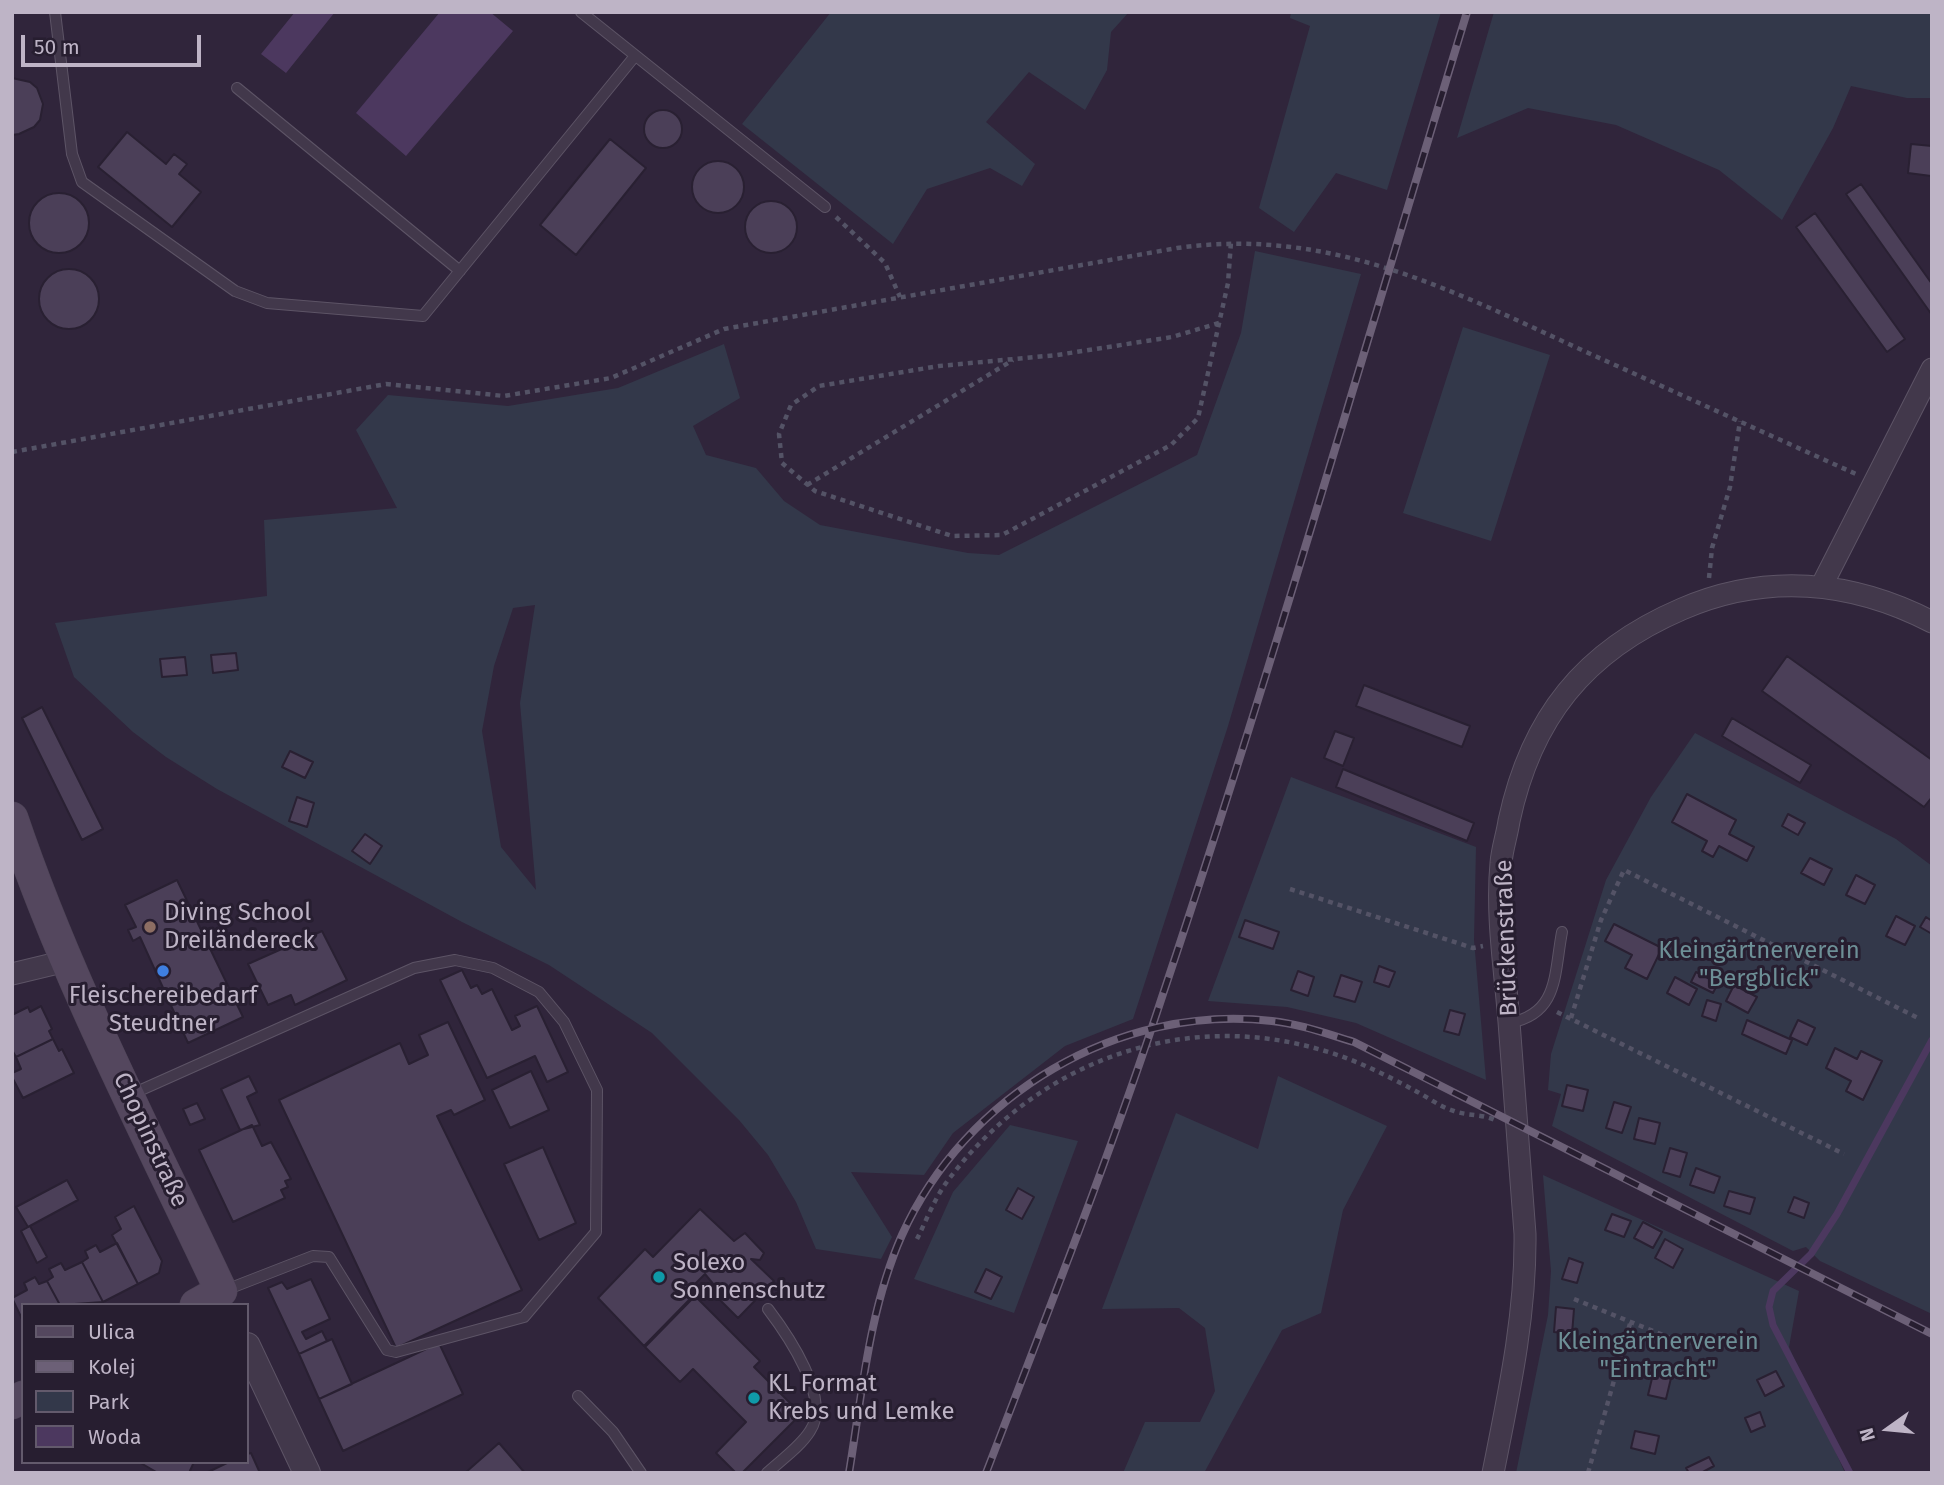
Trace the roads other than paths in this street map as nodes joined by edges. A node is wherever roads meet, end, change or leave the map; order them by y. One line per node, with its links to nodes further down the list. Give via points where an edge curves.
1 (55, 12): 6 (lane, via 72,154 82,182 235,291 267,303 423,316)
2 (581, 12): 3 (lane)
3 (635, 56): 5 (lane); 6 (lane)
4 (237, 88): 6 (lane)
5 (825, 207)
6 (460, 271)
7 (1932, 369): 8 (street)
8 (1822, 585): 9 (street, Brückenstraße, via 1887,603); 14 (street, Brückenstraße, via 1765,585 1702,600 1632,635 1589,668 1547,719 1519,778 1501,863)
9 (1932, 622)
10 (12, 818): 12 (main road, Chopinstraße)
11 (1562, 932): 14 (lane, via 1549,999 1535,1016)
12 (66, 961): 13 (street); 15 (main road, Chopinstraße)
13 (12, 974)
14 (1509, 1023): 23 (street, Brückenstraße, via 1525,1275 1514,1370)
15 (129, 1095): 16 (main road, Chopinstraße); 16 (lane, via 372,984 414,968 455,960 494,968 539,992 564,1022 597,1090 596,1232 524,1317 396,1352 387,1350 329,1257 313,1256)
16 (215, 1300)
17 (768, 1309): 22 (lane, via 802,1359 815,1403 812,1430)
18 (248, 1348): 20 (street)
19 (578, 1396): 21 (lane, via 613,1432)
20 (307, 1473)
21 (642, 1473)
22 (767, 1473)
23 (1493, 1473)

